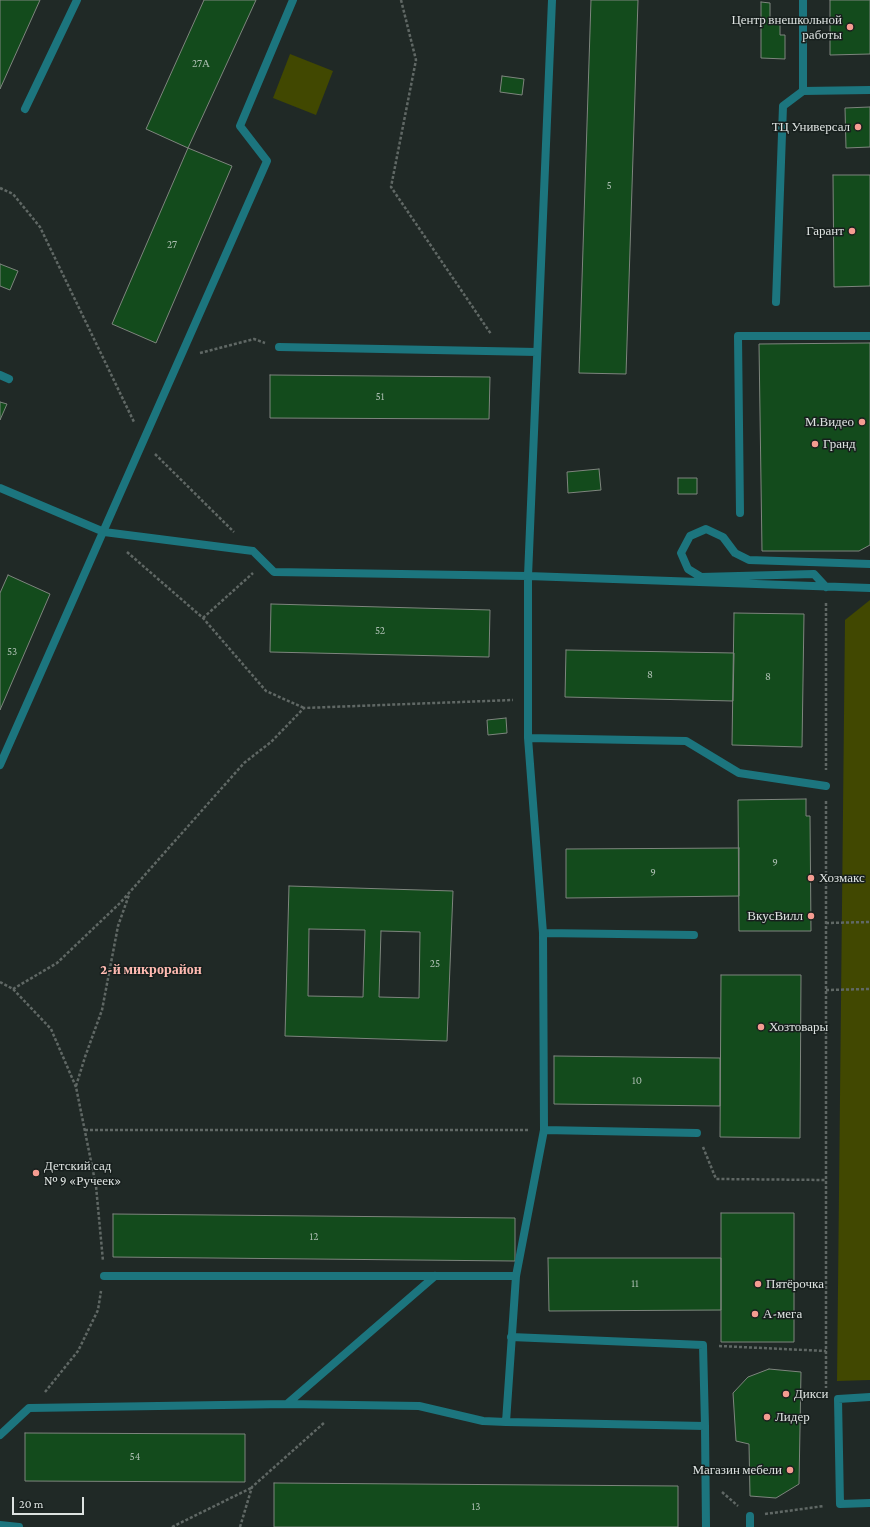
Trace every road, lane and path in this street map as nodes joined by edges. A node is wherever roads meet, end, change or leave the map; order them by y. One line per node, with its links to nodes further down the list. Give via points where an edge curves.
1 (77, 0): 8 (lane)
2 (293, 0): 15 (lane, via 240,126 267,161)
3 (401, 0): 13 (path, via 416,60 391,187)
4 (552, 0): 14 (lane)
5 (803, 0): 7 (lane)
6 (870, 90): 7 (lane)
7 (803, 91): 10 (lane, via 783,106)
8 (25, 109)
9 (0, 188): 18 (path, via 13,194 40,227)
10 (776, 302)
11 (870, 336): 20 (lane, via 738,336)
12 (279, 347): 13 (lane); 15 (path, via 254,340)
13 (502, 351): 14 (lane)
14 (537, 352): 25 (lane)
15 (180, 358): 18 (lane)
16 (0, 376): 17 (lane)
17 (9, 379)
18 (143, 442): 21 (lane); 22 (path)
19 (0, 488): 21 (lane)
20 (740, 513)
21 (104, 532): 22 (lane); 28 (path); 32 (lane)
22 (253, 551): 23 (lane)
23 (264, 562): 25 (lane, via 274,572); 28 (path)
24 (870, 564): 26 (lane, via 749,560 735,553 722,537 706,529 690,536 681,552 688,569 701,577 814,574)
25 (528, 576): 26 (lane); 29 (lane)
26 (826, 587): 27 (lane); 33 (path)
27 (870, 588)
28 (204, 618): 30 (path, via 266,690)
29 (528, 699): 30 (path); 31 (lane)
30 (304, 708): 34 (path, via 271,742 244,763)
31 (528, 738): 33 (lane, via 686,741 739,773); 37 (lane)
32 (0, 765)
33 (826, 786): 36 (path)
34 (129, 894): 40 (path, via 57,963); 43 (path, via 118,926 102,1010)
35 (870, 922): 36 (path)
36 (826, 923): 42 (path)
37 (543, 933): 38 (lane); 45 (lane)
38 (694, 935)
39 (0, 982): 40 (path)
40 (13, 989): 43 (path, via 52,1029)
41 (870, 989): 42 (path)
42 (826, 990): 47 (path)
43 (76, 1087): 44 (path)
44 (85, 1130): 45 (path); 48 (path, via 96,1186)
45 (544, 1130): 46 (lane); 50 (lane)
46 (697, 1133): 47 (path, via 716,1179)
47 (826, 1180): 53 (path)
48 (104, 1276): 49 (lane); 58 (path, via 98,1310 78,1351)
49 (435, 1276): 50 (lane); 56 (lane)
50 (516, 1276): 51 (lane)
51 (511, 1337): 52 (lane); 59 (lane)
52 (703, 1345): 53 (path); 60 (lane)
53 (826, 1351): 55 (path, via 826,1400)
54 (870, 1397): 55 (lane)
55 (838, 1399): 65 (lane)
56 (287, 1404): 57 (lane); 58 (lane)
57 (343, 1405): 59 (lane, via 419,1406 484,1421); 63 (path)
58 (29, 1408): 61 (lane)
59 (506, 1422): 60 (lane)
60 (705, 1426): 62 (lane)
61 (0, 1435)
62 (707, 1478): 66 (path); 71 (lane)
63 (252, 1487): 69 (path); 70 (path)
64 (870, 1503): 65 (lane)
65 (840, 1504): 66 (path)
66 (750, 1516): 72 (lane)
67 (0, 1524): 68 (lane)
68 (19, 1527)
69 (172, 1527)
70 (240, 1527)
71 (706, 1527)
72 (750, 1527)

